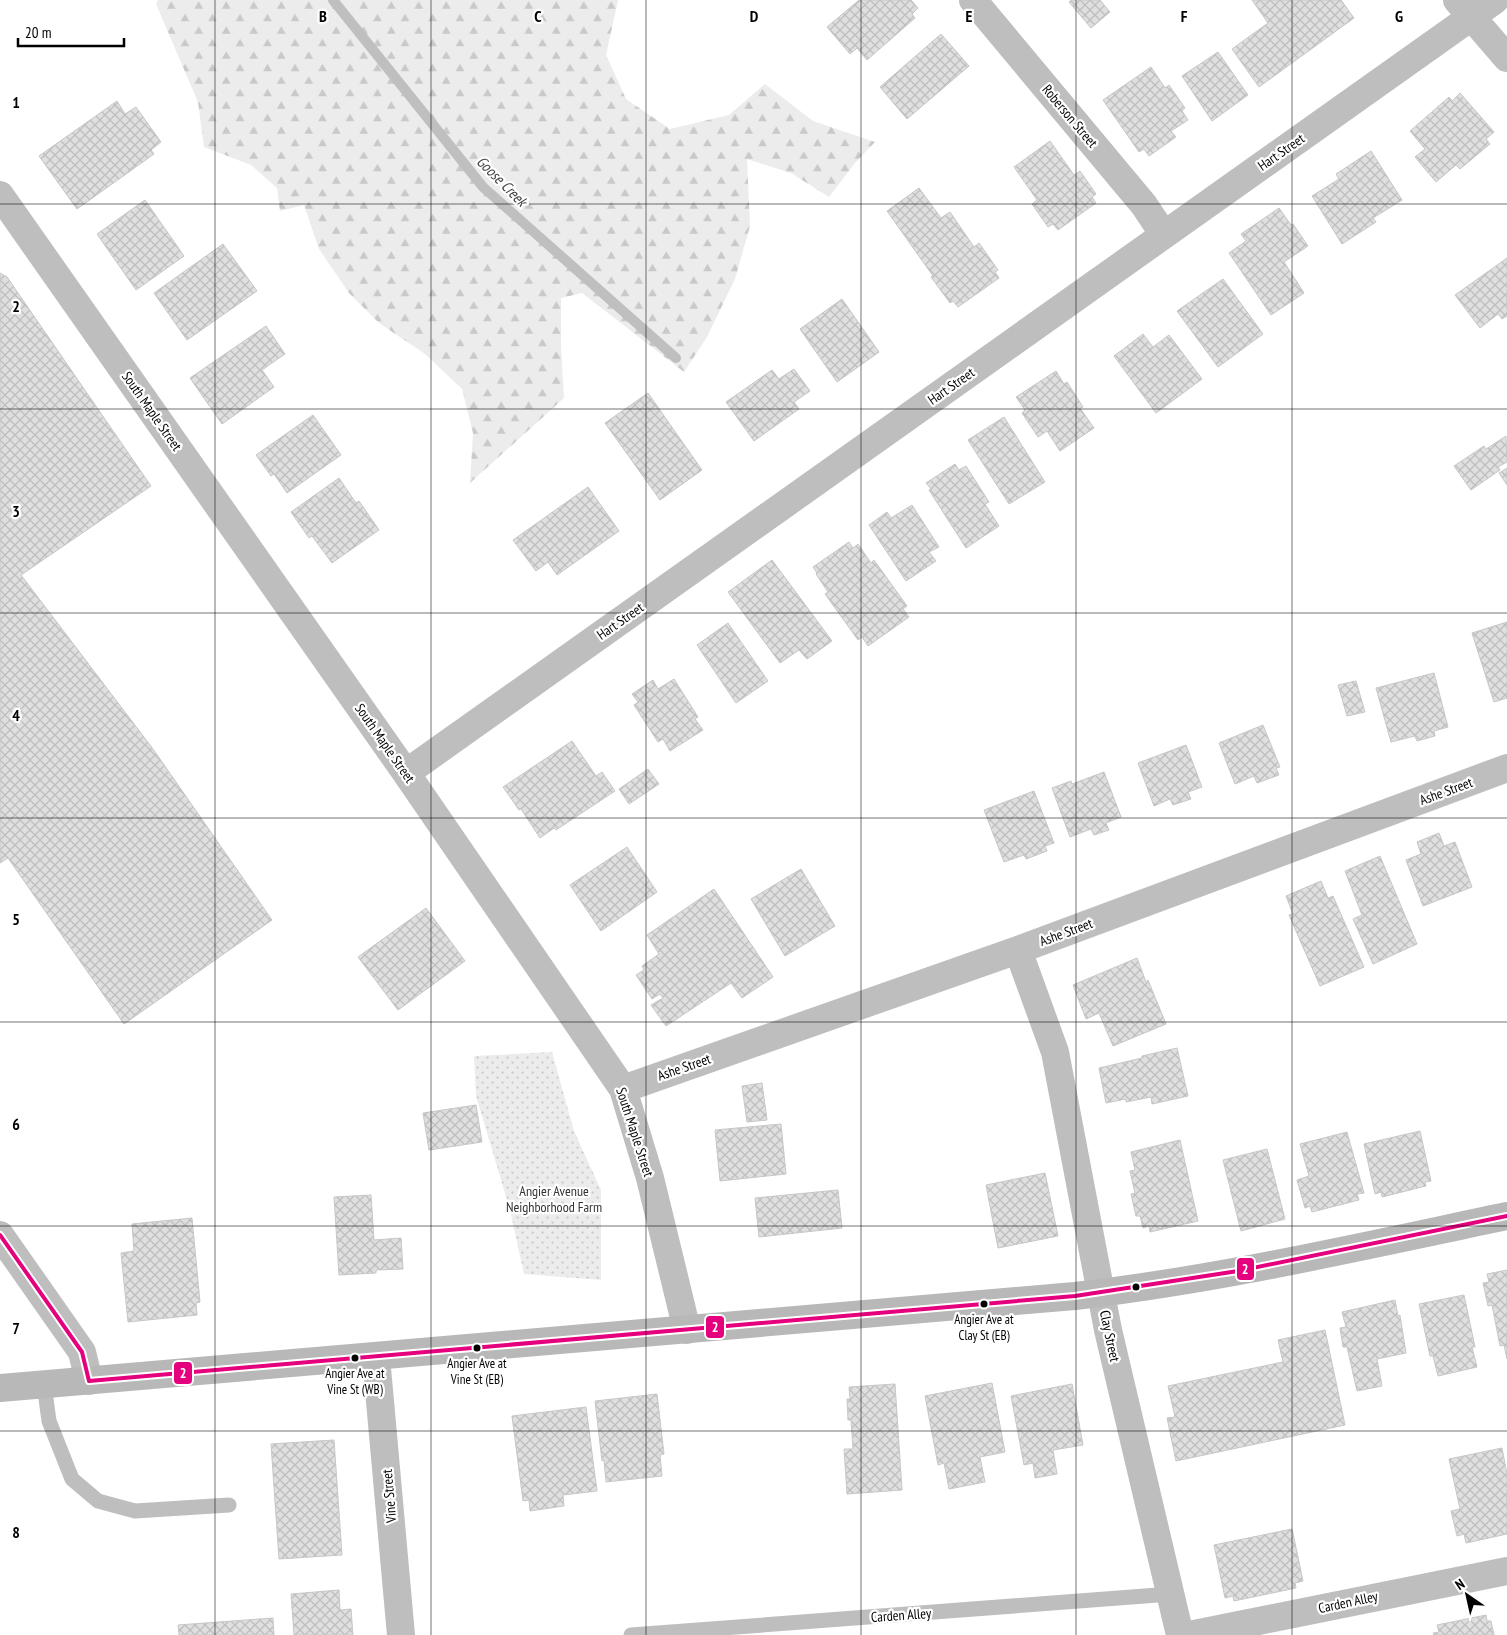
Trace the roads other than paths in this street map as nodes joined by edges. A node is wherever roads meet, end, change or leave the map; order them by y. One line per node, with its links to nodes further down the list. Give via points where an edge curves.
1 (973, 0): 6 (street, Roberson Street, via 1144,204)
2 (1495, 0): 3 (street, Hart Street)
3 (1464, 8): 4 (street); 6 (street, Hart Street)
4 (1507, 58)
5 (0, 195): 8 (street, South Maple Street)
6 (1164, 235): 8 (street, Hart Street)
7 (1507, 768): 9 (street, Ashe Street)
8 (406, 773): 10 (street, South Maple Street)
9 (1018, 950): 10 (street, Ashe Street); 13 (street, Clay Street, via 1055,1052)
10 (623, 1089): 14 (street, South Maple Street, via 650,1178)
11 (1507, 1216): 13 (main road, via 1276,1264)
12 (0, 1235): 16 (street, via 82,1352)
13 (1101, 1293): 14 (main road); 21 (street, Clay Street)
14 (687, 1330): 15 (main road)
15 (376, 1357): 16 (main road); 22 (street, Vine Street)
16 (89, 1381): 17 (main road)
17 (44, 1384): 18 (main road); 19 (lane, via 49,1421 72,1479 98,1501 135,1511)
18 (0, 1388)
19 (229, 1505)
20 (1507, 1571): 25 (street, Carden Alley)
21 (1171, 1594): 23 (lane, Carden Alley); 24 (street, Clay Street)
22 (401, 1635)
23 (631, 1635)
24 (1180, 1635)
25 (1189, 1635)

